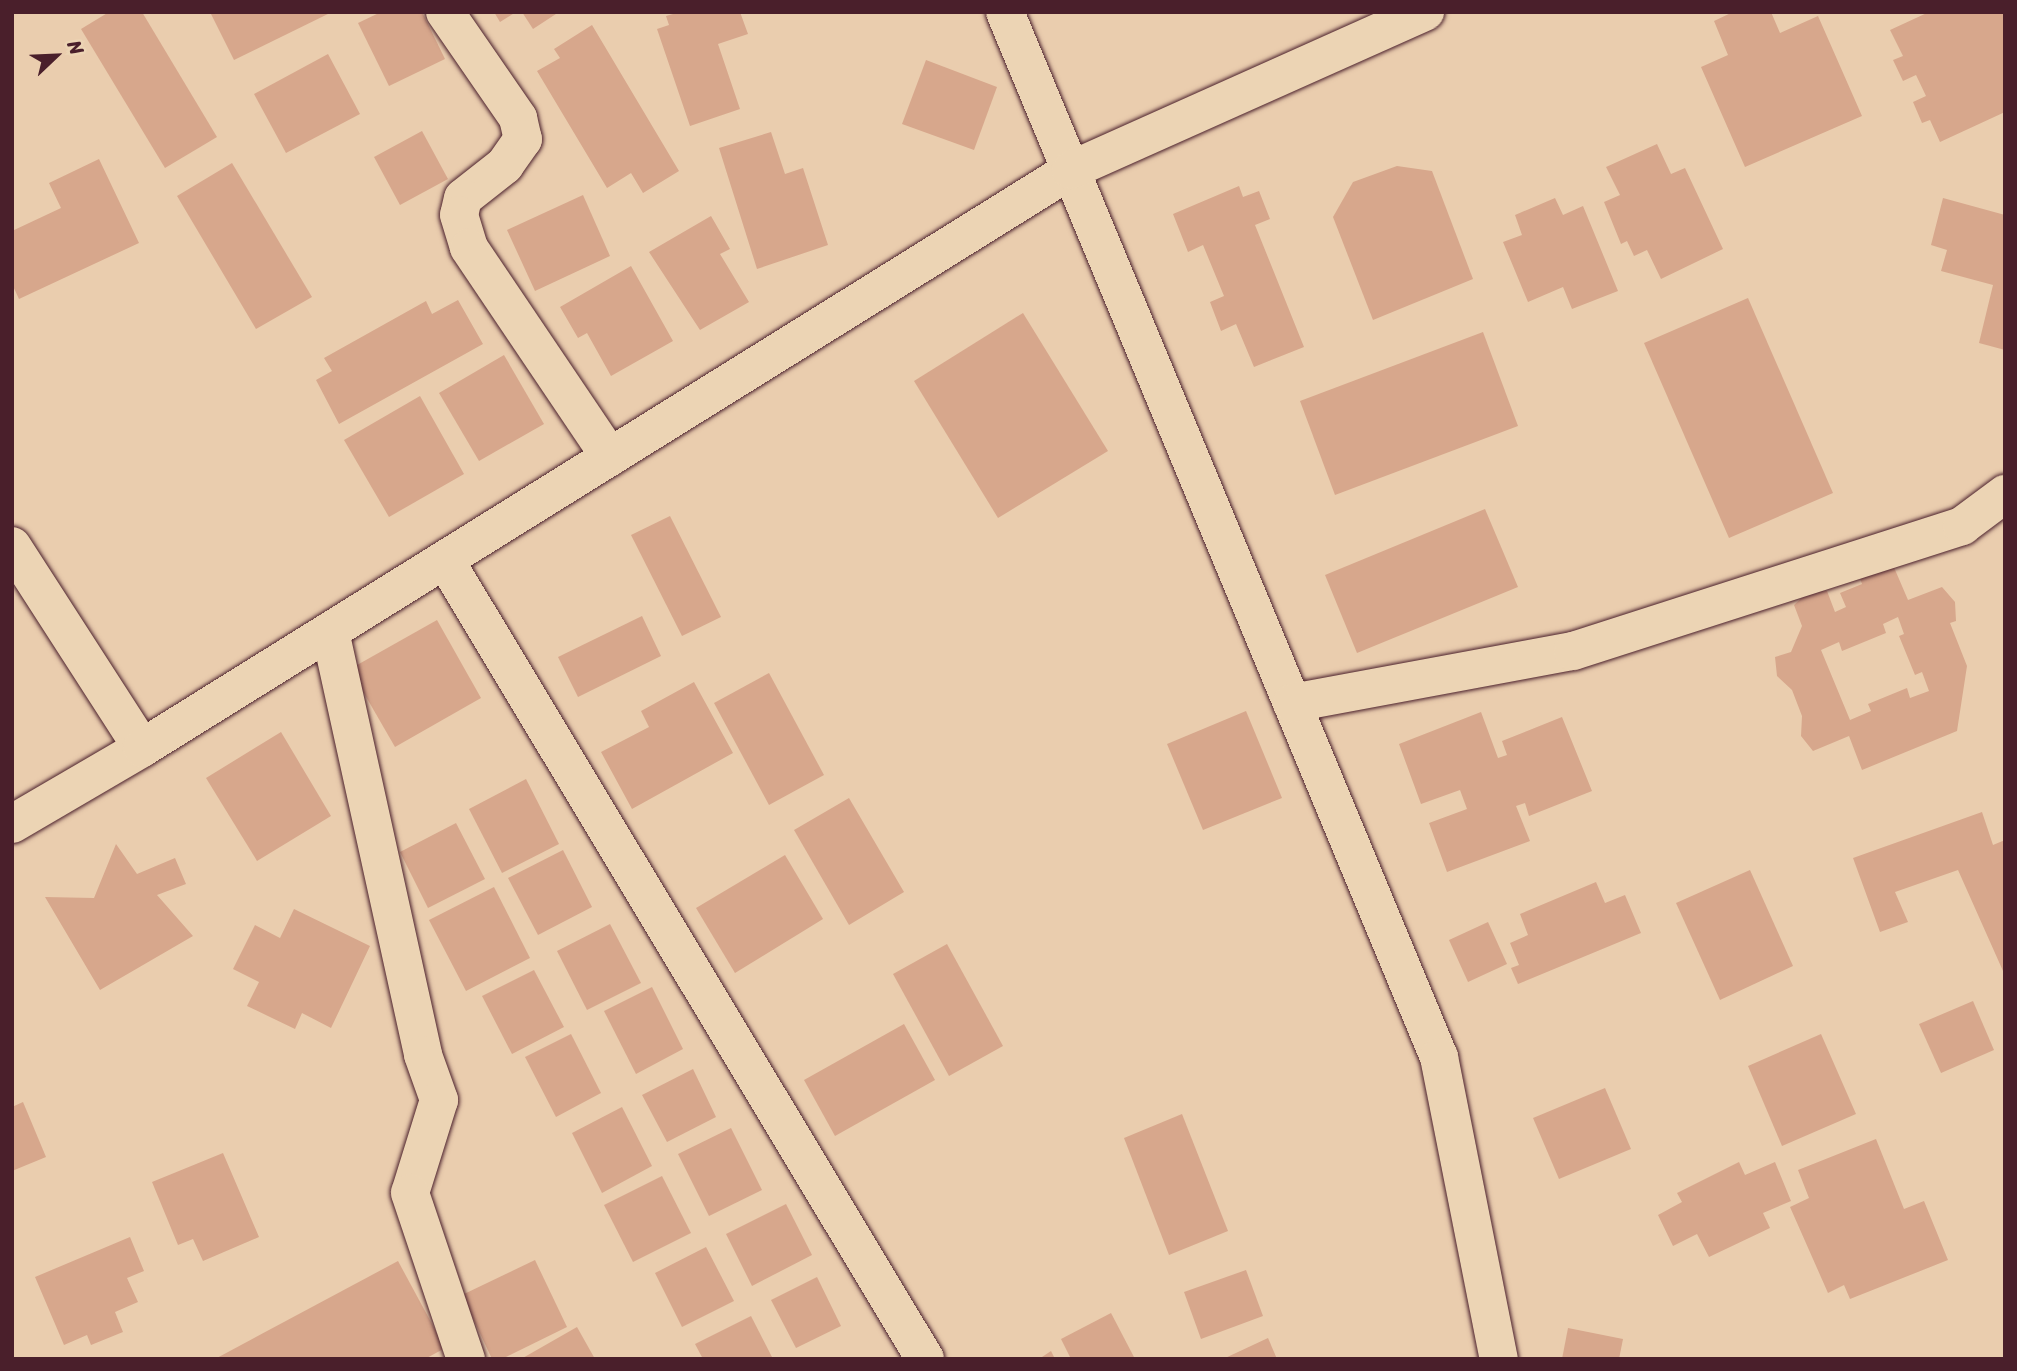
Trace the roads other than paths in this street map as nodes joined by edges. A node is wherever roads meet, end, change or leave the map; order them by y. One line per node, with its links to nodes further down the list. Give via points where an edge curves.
1 (445, 12): 5 (street, via 519,118 523,139 505,165 463,198 459,215 469,248)
2 (1005, 12): 4 (street)
3 (1424, 12): 4 (street)
4 (1071, 170): 5 (street); 10 (street)
5 (610, 457): 8 (street)
6 (2005, 494): 10 (street, via 1962,526 1573,651)
7 (12, 546): 11 (street)
8 (445, 560): 9 (street); 14 (street)
9 (330, 631): 11 (street); 13 (street, via 423,1055 439,1100 410,1193)
10 (1292, 703): 15 (street, via 1439,1057)
11 (142, 748): 12 (street)
12 (12, 824)
13 (466, 1359)
14 (925, 1359)
15 (1499, 1359)

